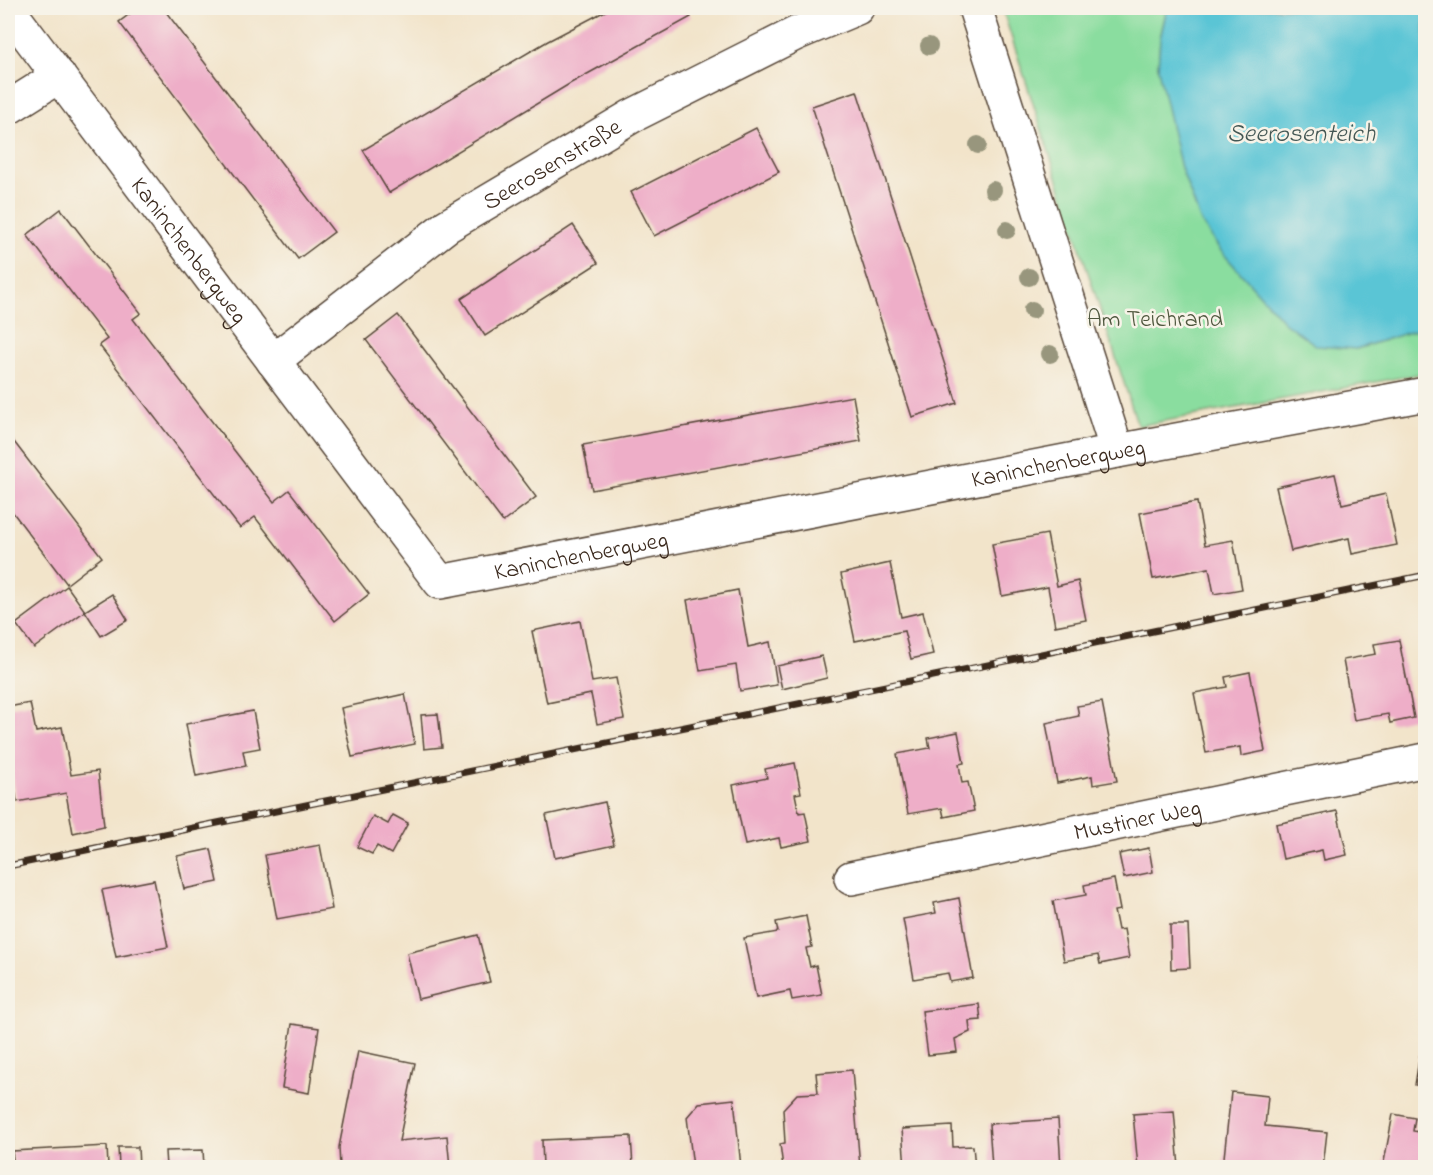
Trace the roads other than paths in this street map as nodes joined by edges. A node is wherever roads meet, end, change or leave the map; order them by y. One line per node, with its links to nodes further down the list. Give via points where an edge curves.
1 (857, 8): 6 (street, Seerosenstraße, via 795,34 632,116 447,226)
2 (975, 8): 8 (street)
3 (15, 11): 4 (street, Kaninchenbergweg)
4 (59, 76): 5 (street); 6 (street, Kaninchenbergweg)
5 (8, 108)
6 (273, 361): 8 (street, Kaninchenbergweg, via 440,582)
7 (1425, 394): 8 (street, Kaninchenbergweg)
8 (1117, 451)
9 (1425, 760): 10 (street, Mustiner Weg)
10 (851, 878)

